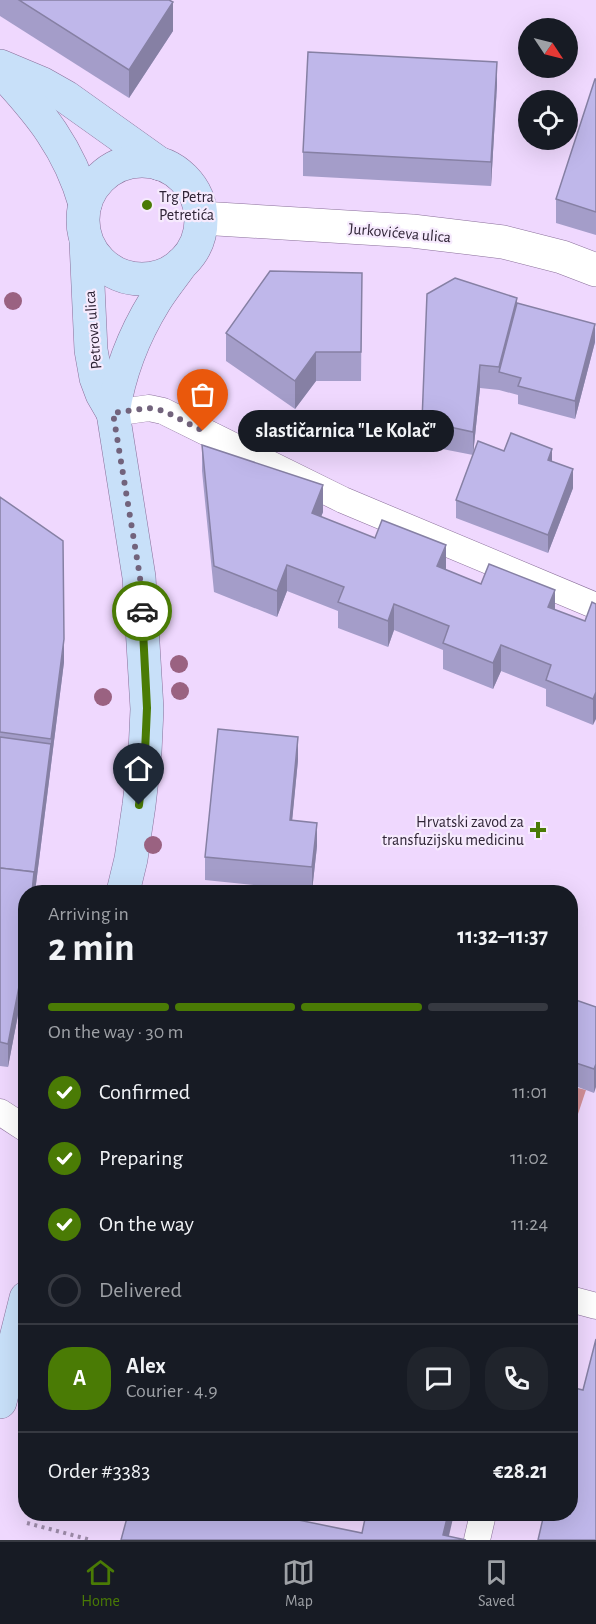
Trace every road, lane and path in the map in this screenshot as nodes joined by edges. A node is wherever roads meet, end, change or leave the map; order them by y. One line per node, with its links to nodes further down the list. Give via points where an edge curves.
1 (0, 68): 2 (main road, via 66,97); 3 (main road, via 60,145 76,174)
2 (160, 164): 3 (main road, via 122,164 93,187); 4 (main road, via 190,186)
3 (85, 204): 5 (main road)
4 (201, 218): 6 (main road, via 199,235); 7 (street, Jurkovićeva ulica, via 412,231 503,242)
5 (86, 242): 6 (main road, via 111,271 129,278 148,279 166,274); 8 (main road, Petrova ulica, via 91,350 96,378)
6 (182, 263): 8 (main road, Petrova ulica, via 142,325 116,393)
7 (596, 270)
8 (113, 413): 9 (lane, via 149,408 164,411 343,500); 10 (main road, Petrova ulica, via 140,577 147,708 139,805)
9 (596, 606)
10 (125, 885)
11 (0, 1112): 12 (lane)
12 (18, 1124)
13 (578, 1301): 14 (lane)
14 (596, 1306)
15 (18, 1330): 16 (main road)
16 (0, 1402)
17 (481, 1521): 20 (lane)
18 (27, 1523): 19 (path)
19 (91, 1540)
20 (477, 1540)

